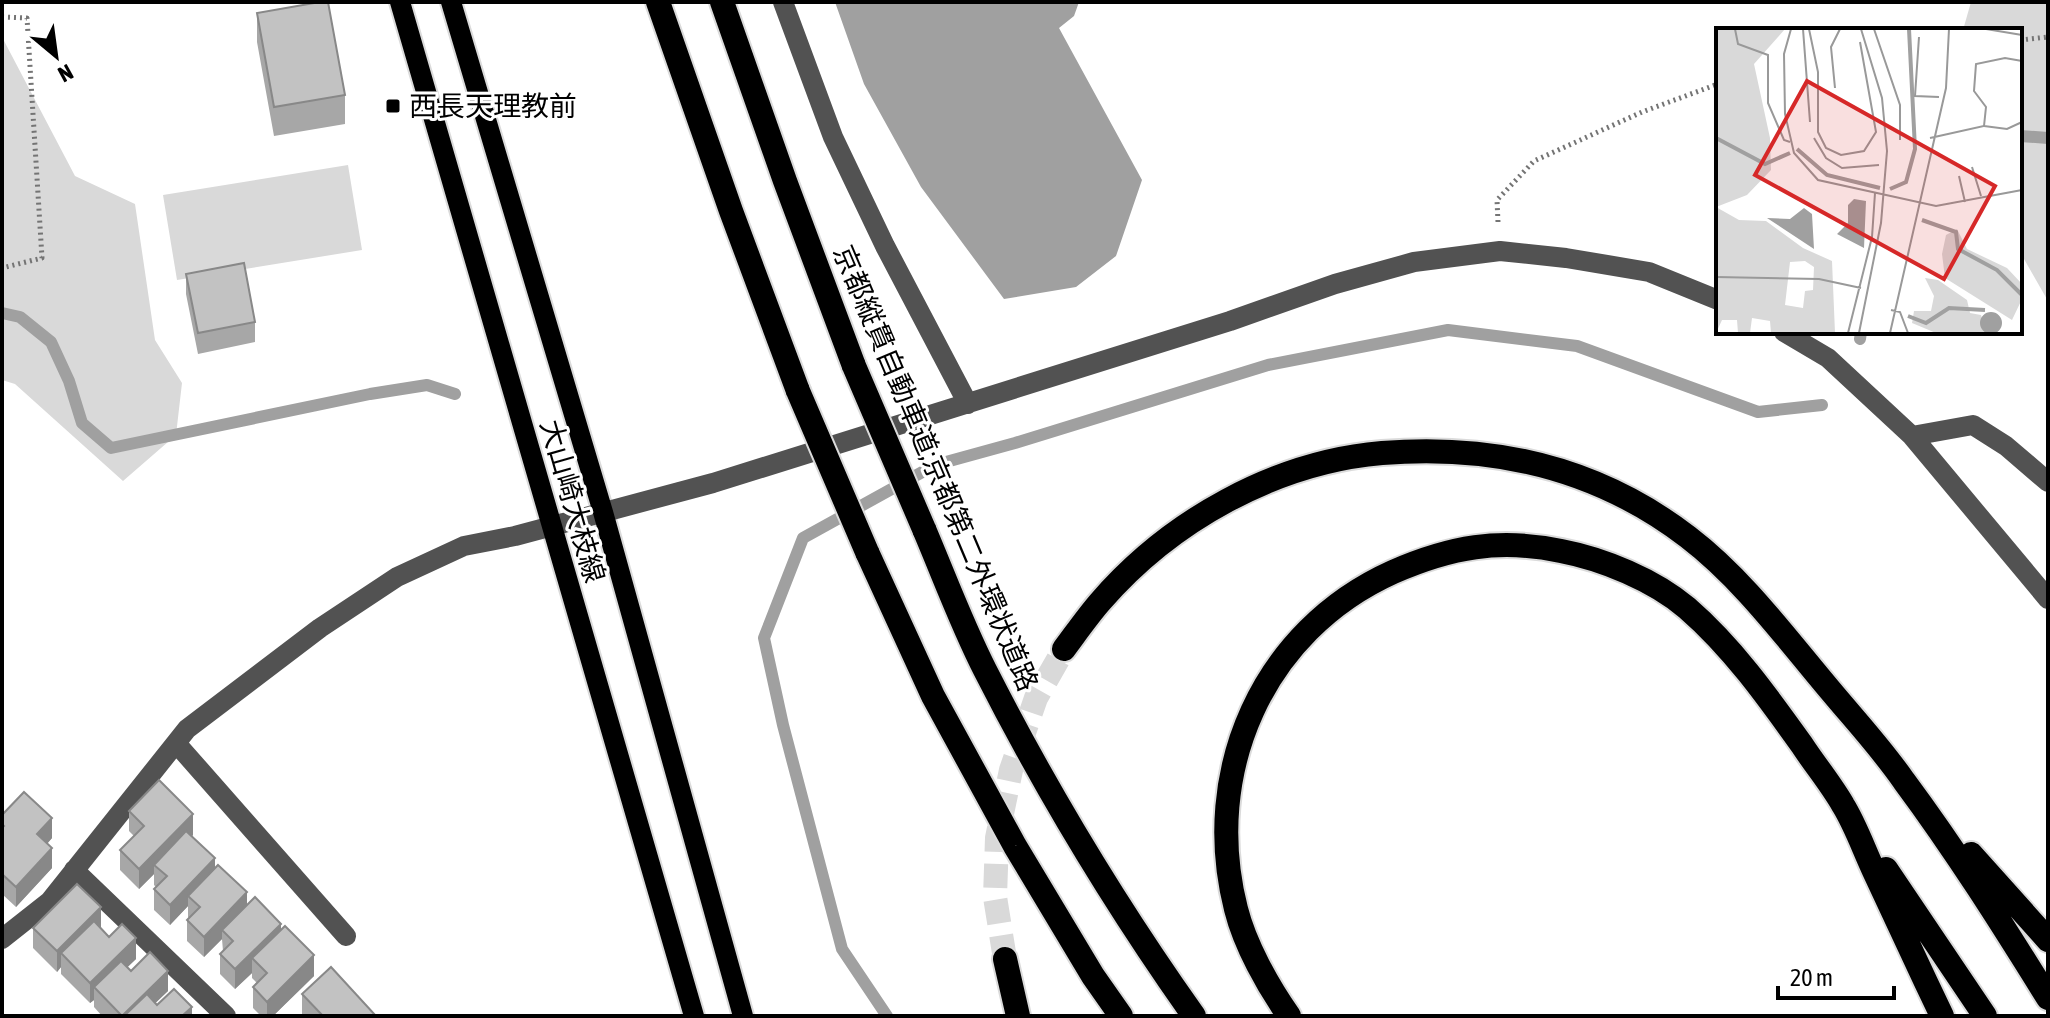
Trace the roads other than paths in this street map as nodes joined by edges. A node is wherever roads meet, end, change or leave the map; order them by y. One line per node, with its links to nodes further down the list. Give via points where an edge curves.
1 (400, 2): 12 (main road, 大山崎大枝線)
2 (451, 2): 11 (main road, 大山崎大枝線)
3 (658, 2): 28 (highway, bridge, via 798,391 867,552 933,696 1015,846)
4 (722, 2): 29 (highway, 京都縦貫自動車道;京都第二外環状道路, bridge, via 854,366 984,668 1058,804)
5 (783, 2): 8 (street, via 833,137)
6 (1716, 299): 8 (street, via 1649,272 1566,258 1500,251 1414,262)
7 (1787, 334): 9 (street, via 1828,358)
8 (968, 404): 11 (street)
9 (1912, 436): 10 (street, via 1973,425); 13 (street)
10 (2048, 482)
11 (603, 512): 12 (street); 26 (main road, 大山崎大枝線)
12 (551, 526): 15 (street, via 464,546 397,577 320,628 187,729); 25 (main road, 大山崎大枝線)
13 (2048, 599)
14 (1064, 649): 16 (highway, via 1100,601 1141,561 1188,524 1239,494 1295,471 1357,455 1418,450 1482,453 1541,464 1592,482 1646,508 1690,538 1775,623)
15 (176, 743): 18 (street); 19 (street)
16 (1903, 778): 21 (highway); 23 (highway)
17 (1844, 806): 30 (highway, via 1728,649 1685,606 1636,575 1583,555 1531,545 1479,545 1425,558 1371,582 1325,614 1285,655 1255,701 1237,750 1226,806 1234,899 1257,962); 31 (highway); 32 (highway)
18 (74, 870): 20 (street, via 50,901); 24 (street)
19 (346, 936)
20 (2, 939)
21 (2048, 940)
22 (1005, 959): 27 (highway)
23 (2048, 998)
24 (226, 1016)
25 (694, 1016)
26 (743, 1016)
27 (1018, 1016)
28 (1121, 1016)
29 (1194, 1016)
30 (1289, 1016)
31 (1942, 1016)
32 (1985, 1016)

